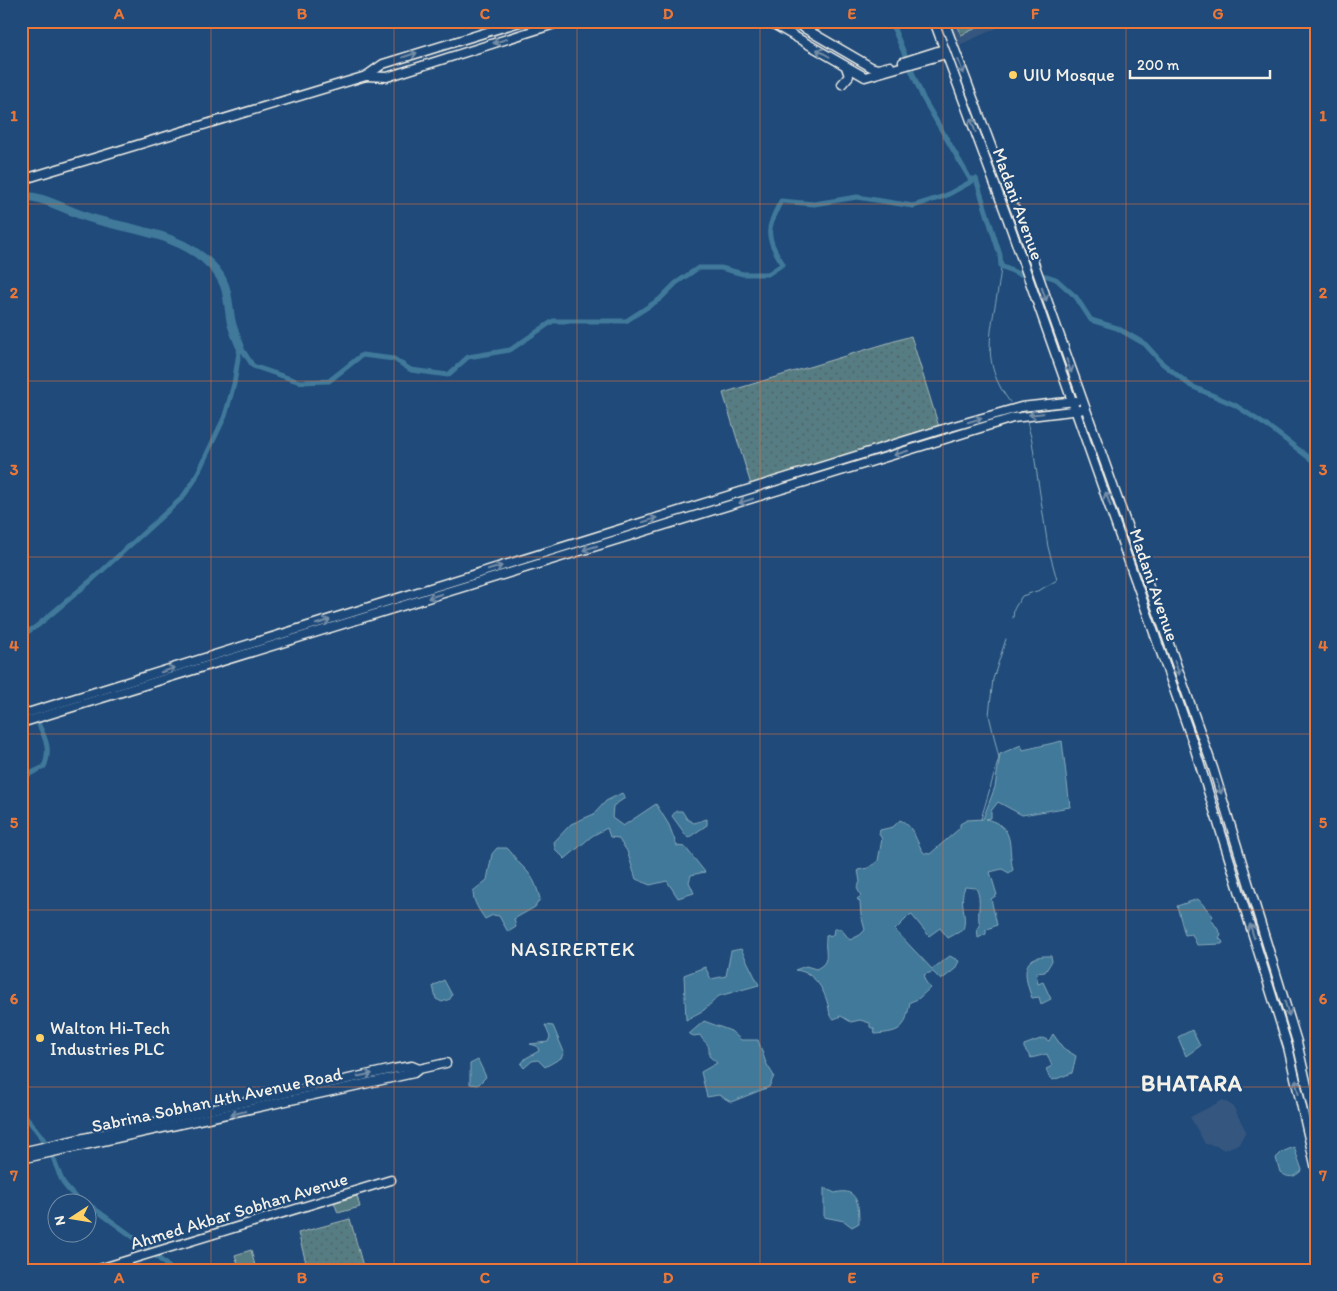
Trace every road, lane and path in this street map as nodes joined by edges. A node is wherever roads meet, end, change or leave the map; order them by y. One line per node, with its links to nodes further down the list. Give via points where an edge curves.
1 (523, 21): 10 (street, one-way to 1, via 383,64)
2 (564, 21): 10 (street, one-way to 10, via 387,77)
3 (768, 21): 8 (street, one-way to 3)
4 (792, 21): 9 (street, via 871,68)
5 (934, 21): 7 (street, Madani Avenue)
6 (944, 21): 13 (street, Madani Avenue, one-way to 13)
7 (945, 52): 9 (street); 14 (street, Madani Avenue, one-way to 7)
8 (844, 65): 9 (street, via 865,77); 11 (street, via 849,76)
9 (888, 70)
10 (366, 76): 12 (street)
11 (842, 84)
12 (21, 180)
13 (1036, 272): 14 (street); 15 (street, Madani Avenue, one-way to 15)
14 (1028, 276): 15 (street, Madani Avenue)
15 (1077, 401): 16 (street, Madani Avenue); 17 (street, one-way to 15, via 1021,407)
16 (1080, 410): 18 (street, one-way to 18, via 1020,416); 19 (street, Madani Avenue)
17 (940, 430): 18 (street); 20 (street, one-way to 17)
18 (948, 438): 21 (street, one-way to 21)
19 (1122, 525): 22 (street, Madani Avenue, one-way to 22); 23 (street, Madani Avenue)
20 (21, 715)
21 (21, 723)
22 (1209, 758): 23 (street); 24 (street, Madani Avenue, one-way to 24)
23 (1199, 761): 25 (street, Madani Avenue, one-way to 23)
24 (1279, 982): 25 (street); 27 (street, Madani Avenue, one-way to 27, via 1297,1042)
25 (1267, 983): 31 (street, Madani Avenue, one-way to 25, via 1288,1047)
26 (446, 1063): 28 (street, Sabrina Sobhan 4th Avenue Road, via 216,1118)
27 (1316, 1126)
28 (39, 1151): 29 (street, Sabrina Sobhan 4th Avenue Road); 30 (street, Sabrina Sobhan 4th Avenue Road)
29 (21, 1152)
30 (21, 1159)
31 (1316, 1169)
32 (391, 1180): 33 (street, Ahmed Akbar Sobhan Avenue)
33 (96, 1270)

